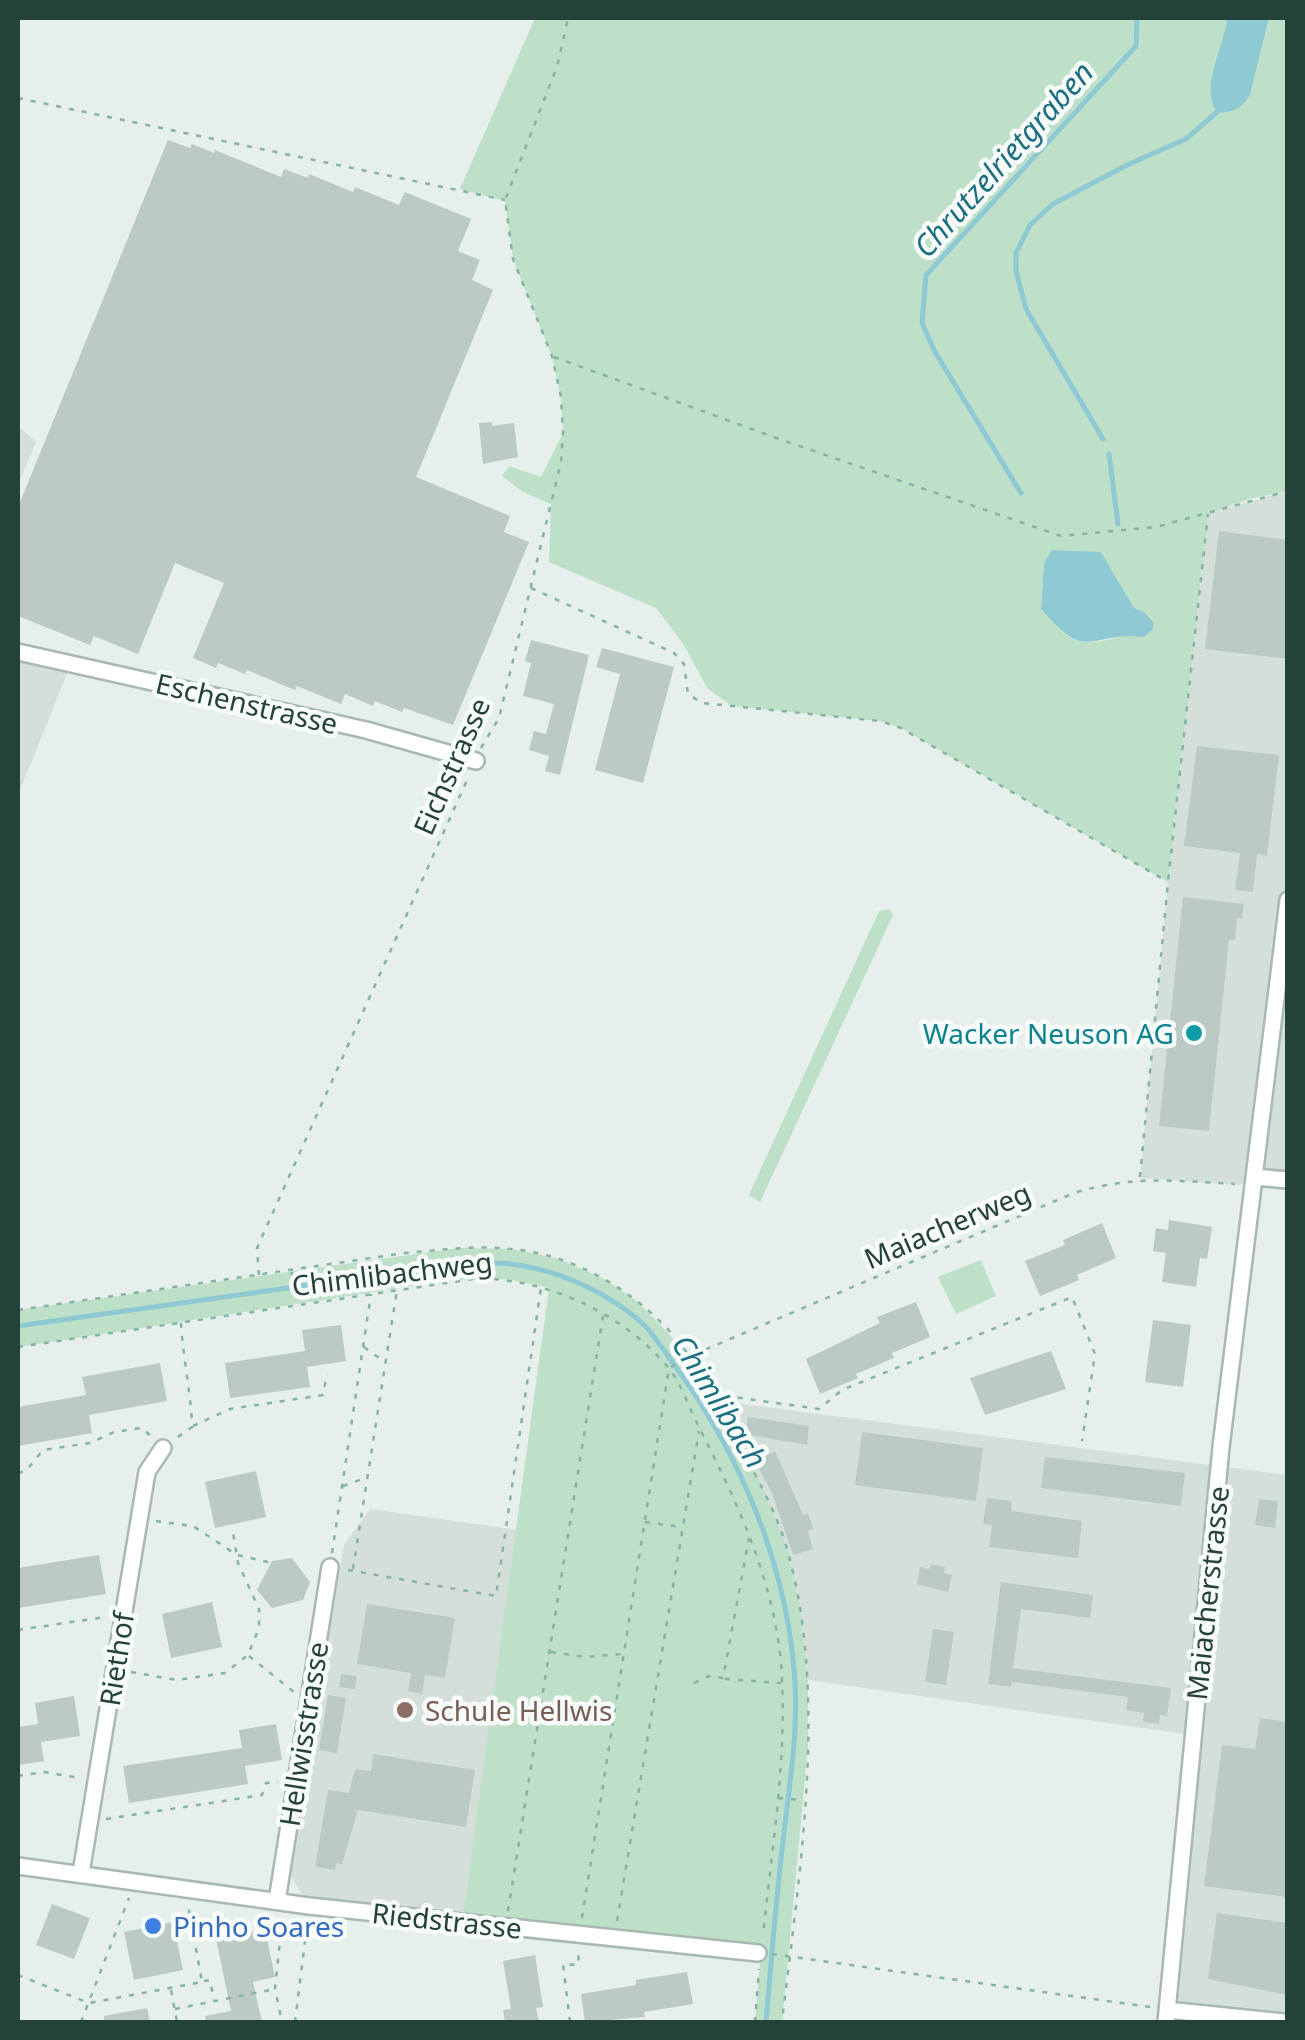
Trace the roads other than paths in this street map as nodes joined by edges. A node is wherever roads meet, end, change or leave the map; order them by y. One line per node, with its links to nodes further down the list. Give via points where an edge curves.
1 (18, 652): 2 (street, Eschenstrasse)
2 (476, 760)
3 (1288, 900): 4 (street, Maiacherstrasse)
4 (1254, 1177): 5 (street); 12 (street, Maiacherstrasse)
5 (1288, 1180)
6 (163, 1448): 9 (street, Riethof, via 148,1472)
7 (330, 1567): 10 (street, Hellwisstrasse)
8 (18, 1866): 9 (street, Riedstrasse)
9 (80, 1874): 10 (street, Riedstrasse)
10 (274, 1900): 11 (street, Riedstrasse)
11 (758, 1953)
12 (1166, 2016): 13 (street)
13 (1283, 2022)

